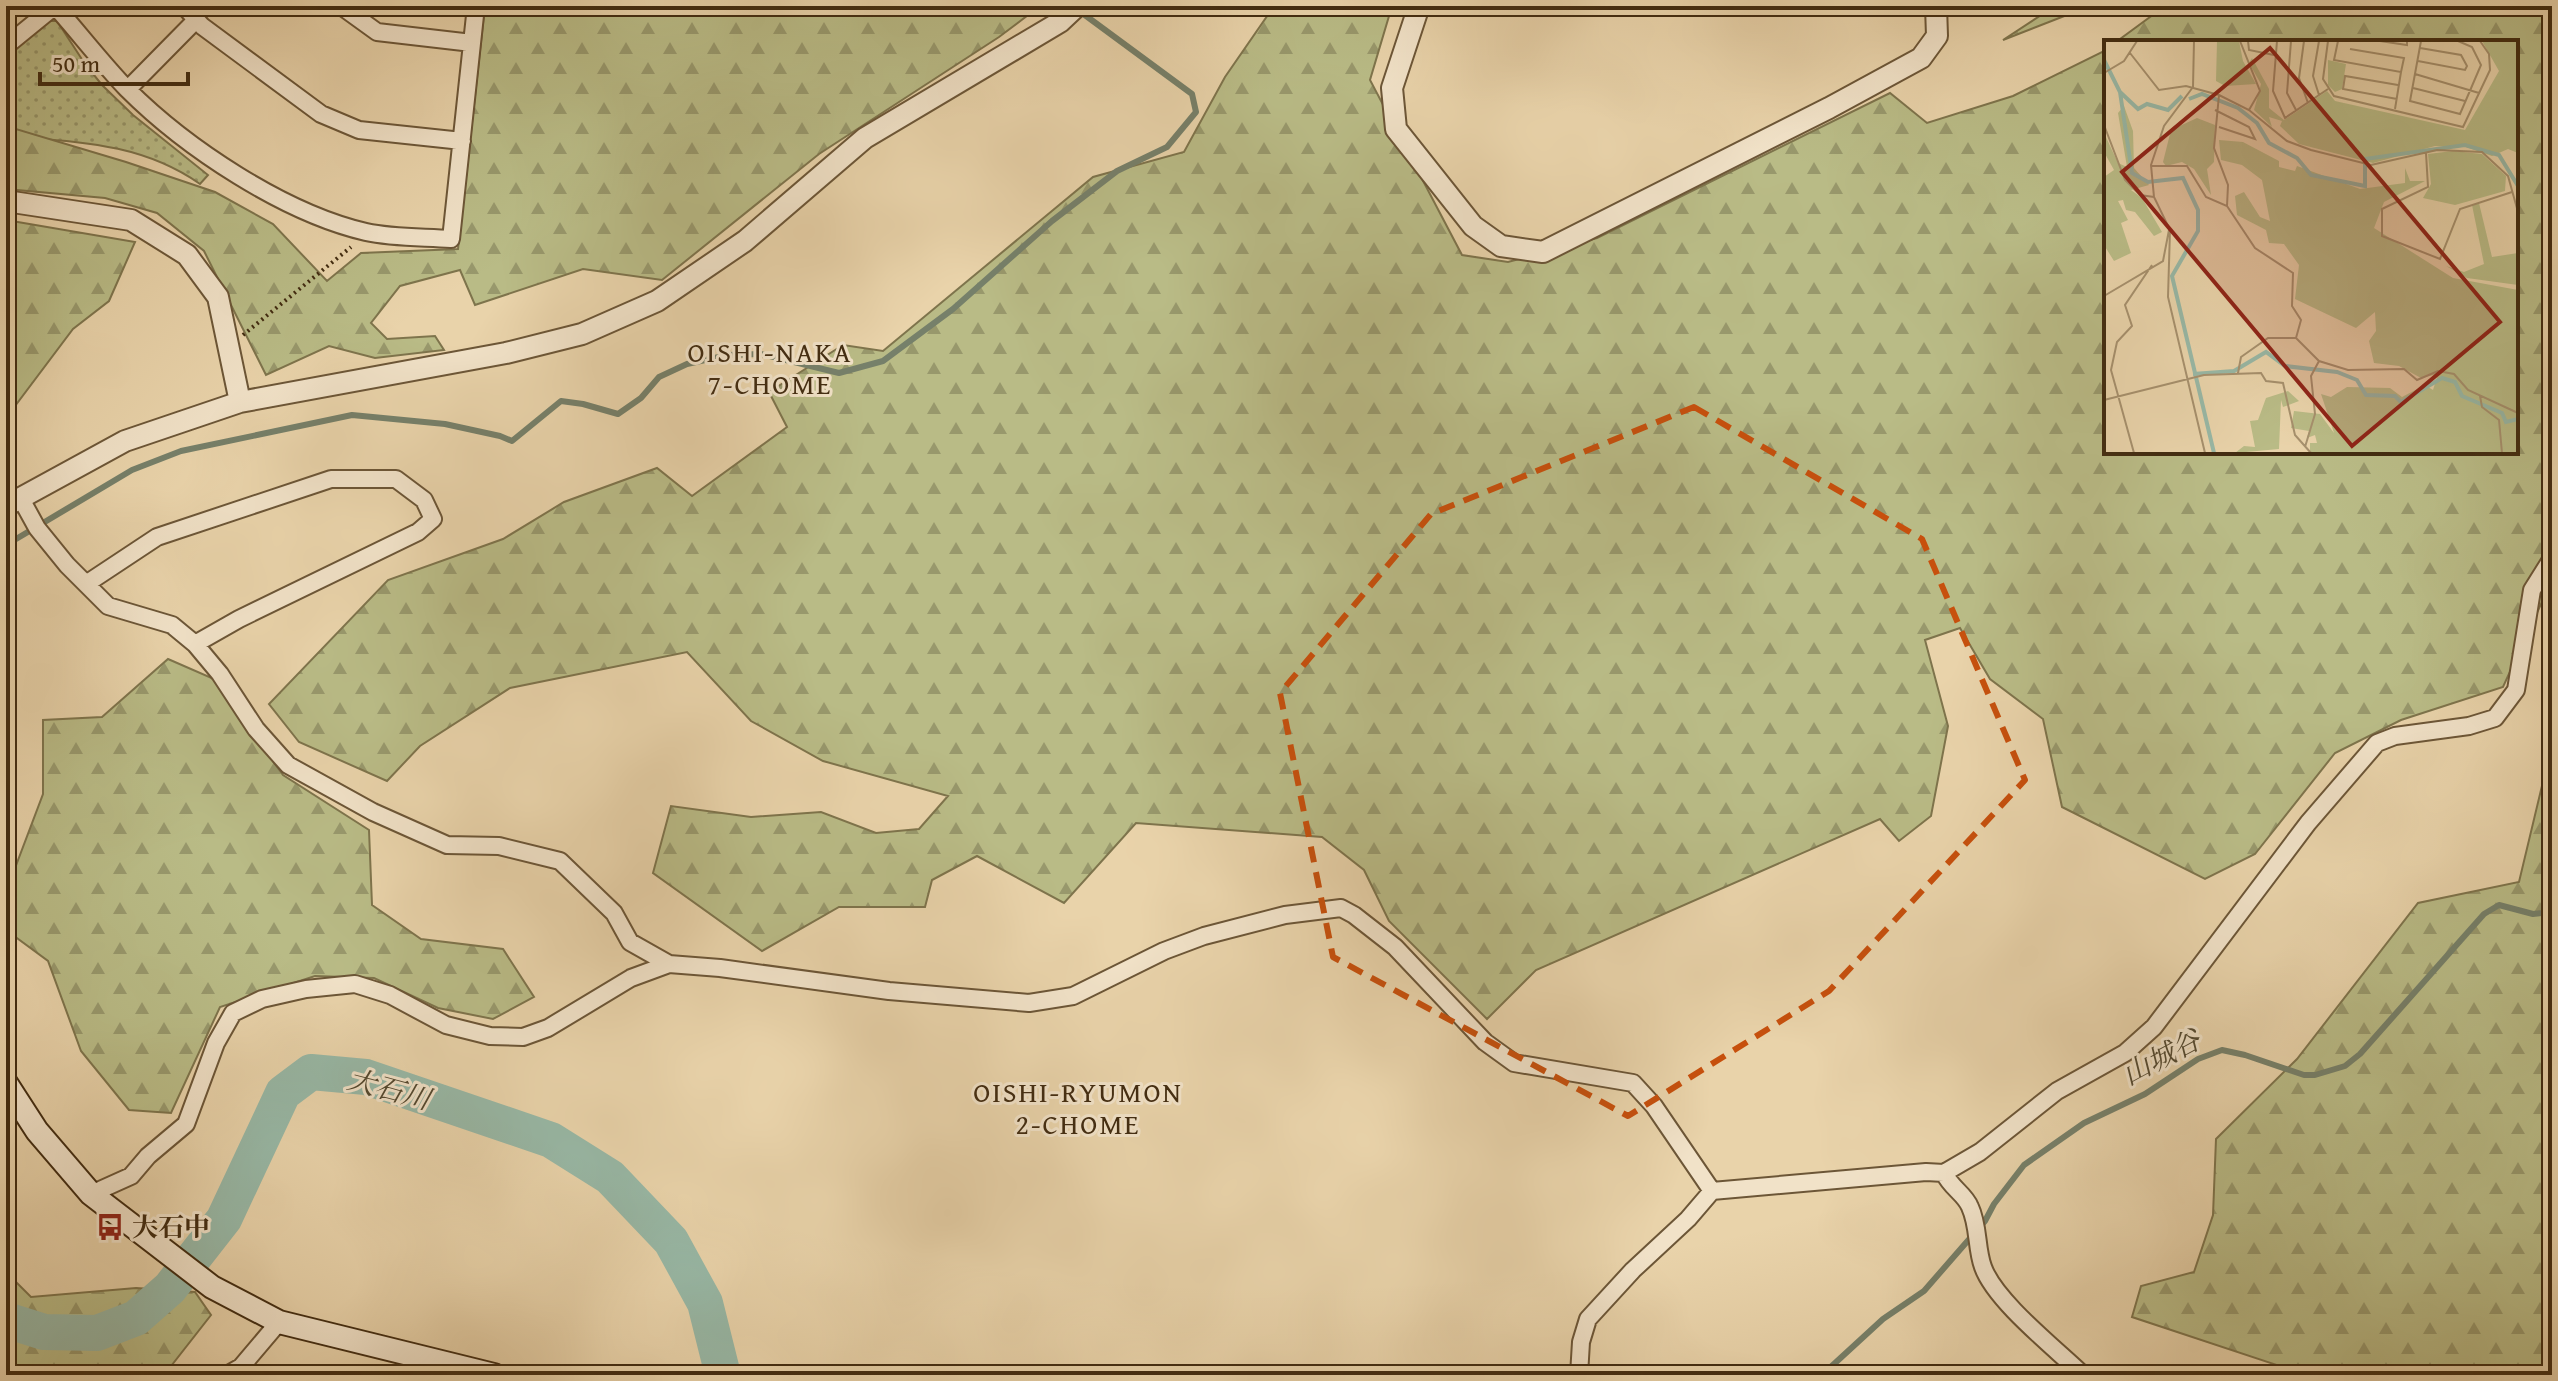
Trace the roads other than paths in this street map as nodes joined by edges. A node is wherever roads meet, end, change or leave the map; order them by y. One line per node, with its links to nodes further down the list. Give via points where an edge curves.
1 (55, 6): 10 (street); 11 (street)
2 (184, 6): 8 (street)
3 (341, 6): 9 (street, via 377,32)
4 (476, 6): 9 (street)
5 (1077, 6): 14 (street, via 1060,22 865,138 745,241 657,301 582,334 506,353)
6 (1419, 6): 7 (street, via 1392,88 1396,129 1473,226 1501,246 1543,252 1921,58 1937,36)
7 (1936, 6)
8 (196, 20): 11 (street); 12 (street, via 321,114 359,130)
9 (472, 43): 12 (street)
10 (6, 46)
11 (128, 89): 12 (street, via 246,181 369,233 451,239)
12 (462, 141)
13 (6, 201): 14 (street, via 131,220 187,255 218,297)
14 (240, 402): 15 (street, via 125,441)
15 (13, 501): 17 (street)
16 (2552, 558): 21 (street, via 2532,590 2516,690 2495,718 2377,743 2308,823 2154,1027 2125,1053 2057,1091 1980,1152)
17 (86, 584): 18 (street, via 108,606 172,625); 18 (street, via 157,537 331,479 396,479 424,500 433,519 418,532)
18 (195, 644): 19 (street, via 288,765 447,845 499,846 560,861 614,913 630,942)
19 (669, 964): 22 (street, via 1029,1003 1073,996 1204,936 1285,915 1341,908 1395,947 1485,1042 1514,1063 1633,1083); 23 (street, via 631,978 548,1028 523,1037 490,1036 446,1025 390,995 355,984 262,999 233,1013 186,1124 131,1176)
20 (6, 1083): 23 (main road, via 37,1131)
21 (1944, 1173): 22 (street); 28 (street, via 1970,1204 1991,1285)
22 (1712, 1191): 27 (street, via 1588,1319)
23 (91, 1194): 24 (main road, via 212,1287)
24 (279, 1322): 25 (street, via 241,1367); 26 (main road)
25 (227, 1375)
26 (494, 1375)
27 (1579, 1375)
28 (2083, 1375)

